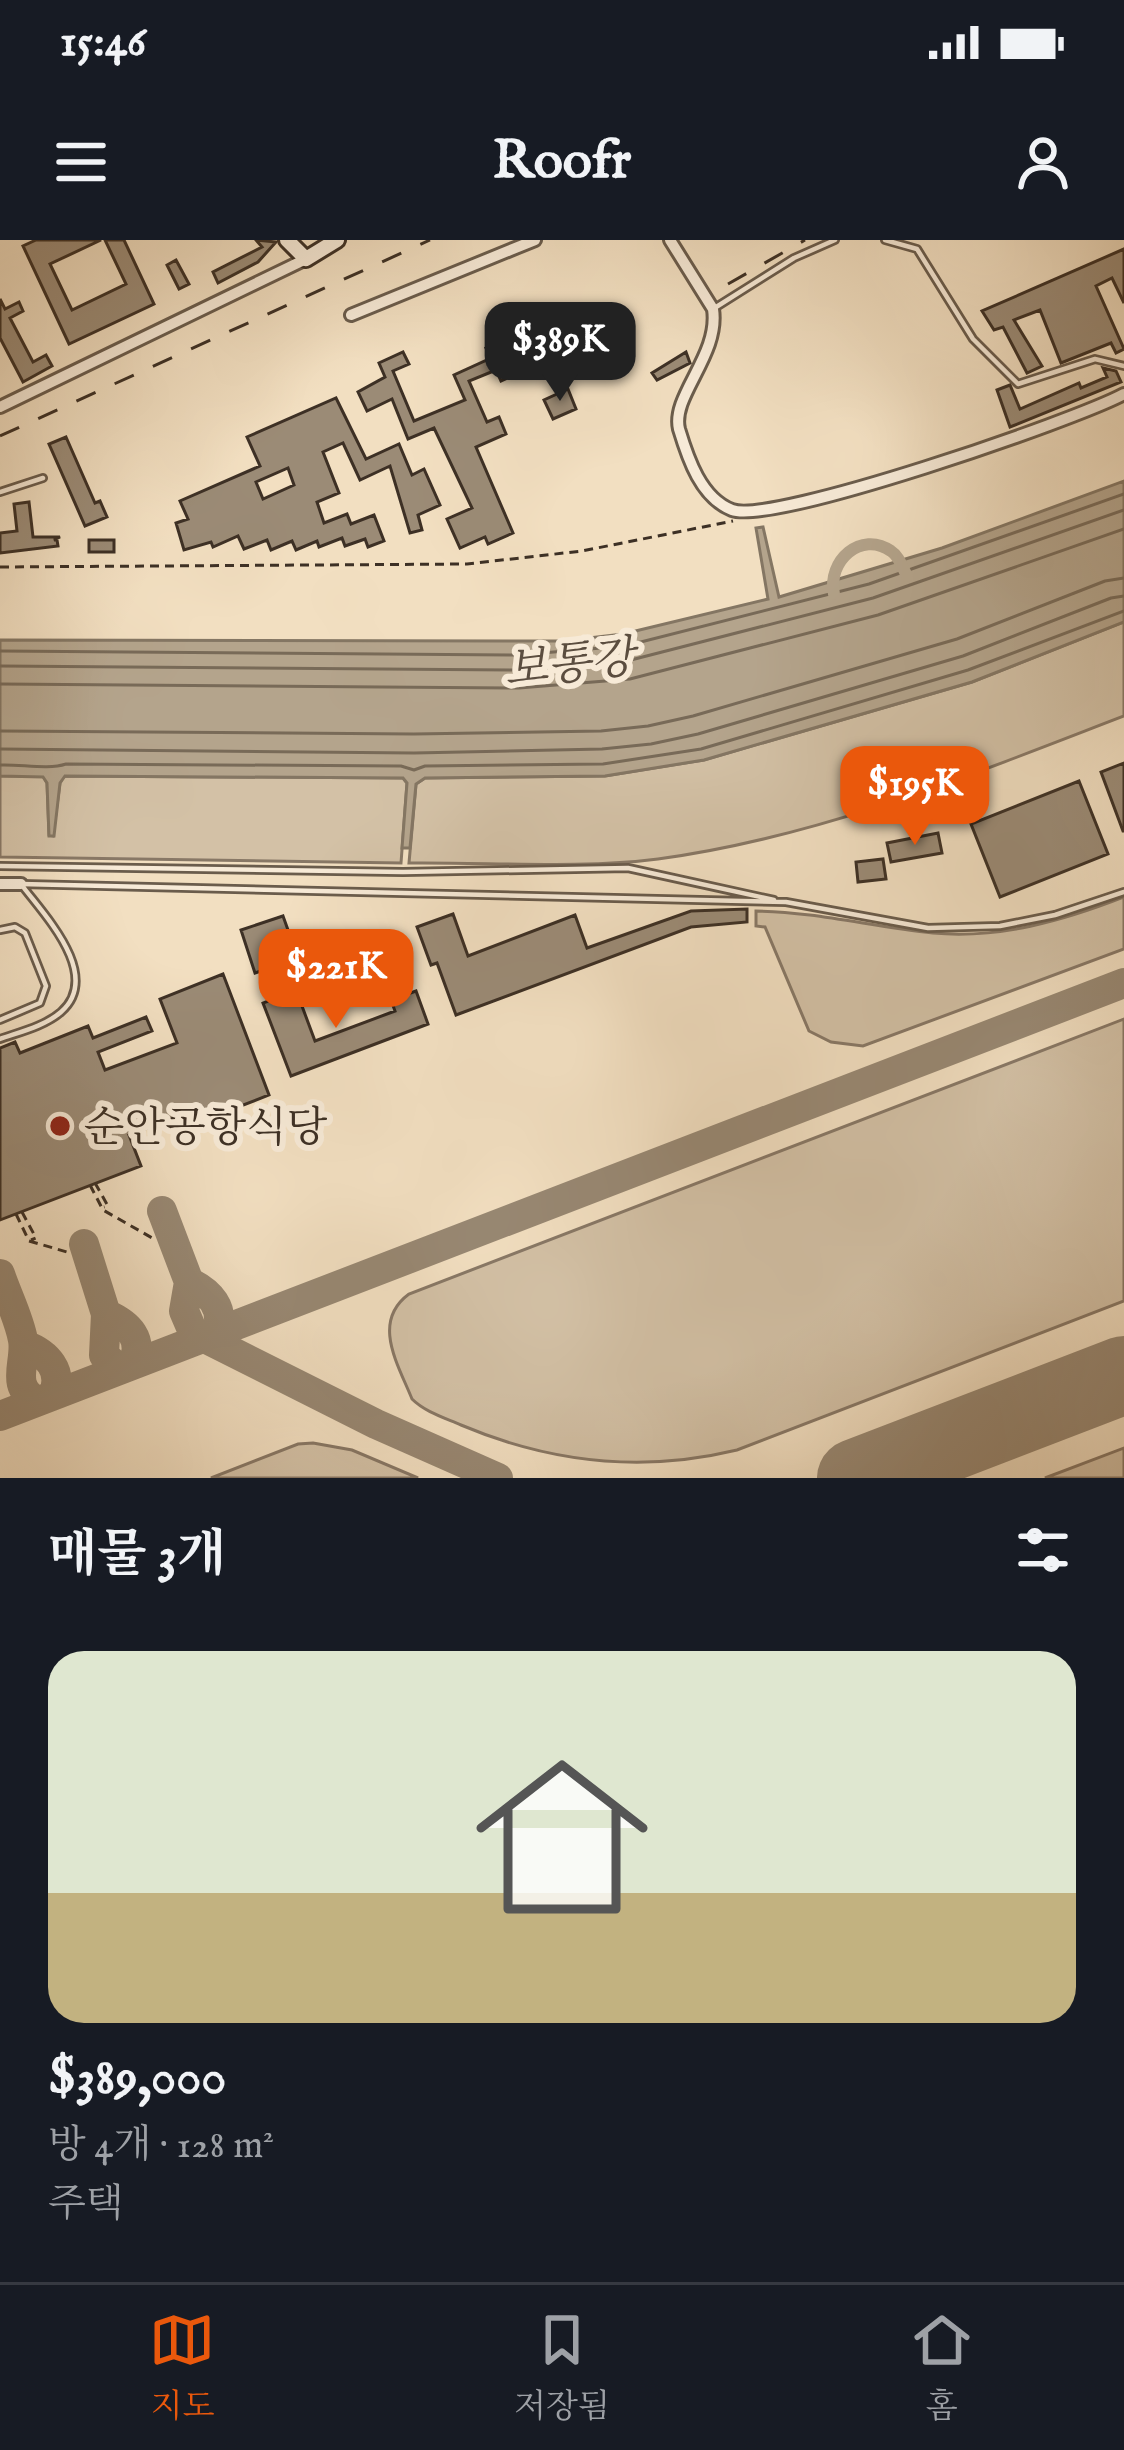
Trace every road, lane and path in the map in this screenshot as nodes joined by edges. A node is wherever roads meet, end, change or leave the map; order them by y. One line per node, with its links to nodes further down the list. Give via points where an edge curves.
1 (287, 240): 7 (street)
2 (337, 240): 7 (street)
3 (535, 240): 9 (street)
4 (670, 240): 8 (street)
5 (835, 240): 8 (lane)
6 (885, 240): 10 (lane, via 916,249 973,339 1018,384 1095,359)
7 (305, 259): 12 (street)
8 (713, 309): 15 (street, via 708,350 680,406 679,428 709,496 743,513)
9 (351, 315)
10 (1124, 366)
11 (1124, 394): 15 (street, via 949,459)
12 (0, 407)
13 (43, 478): 14 (lane)
14 (0, 492)
15 (763, 512): 16 (path, via 582,551 467,564)
16 (0, 566)
17 (0, 866): 21 (lane, via 628,868)
18 (0, 884): 19 (street)
19 (22, 884): 21 (lane); 24 (lane, via 60,935 74,980 68,1004)
20 (1124, 892): 21 (lane, via 1000,926 928,928)
21 (785, 902)
22 (0, 931): 23 (lane, via 25,933 46,986 40,1003)
23 (0, 1020)
24 (0, 1039)
25 (93, 1184): 27 (path, via 103,1208)
26 (19, 1213): 28 (path, via 29,1240)
27 (154, 1239)
28 (68, 1252)

